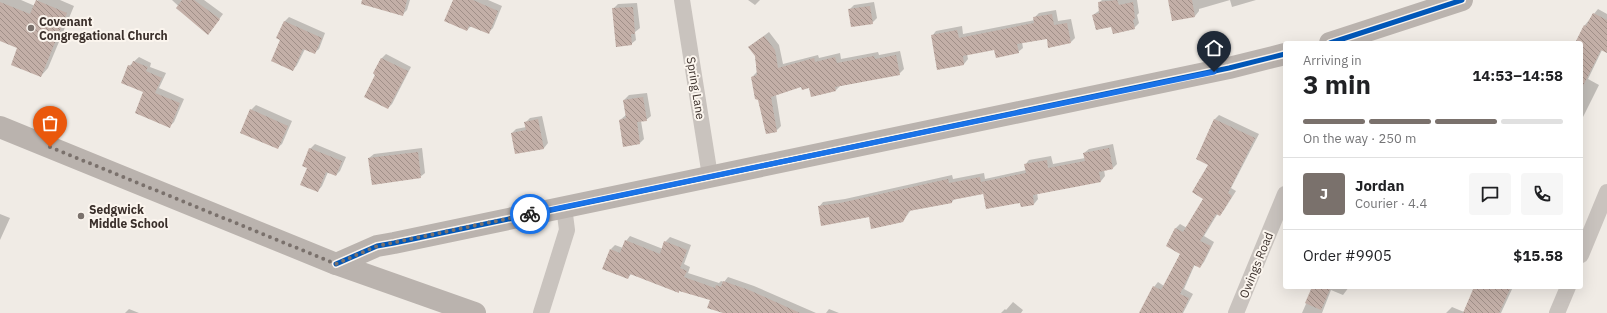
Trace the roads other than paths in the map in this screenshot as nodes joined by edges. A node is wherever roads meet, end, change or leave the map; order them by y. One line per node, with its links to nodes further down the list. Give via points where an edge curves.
1 (682, 0): 6 (street, Spring Lane)
2 (1462, 0): 3 (street)
3 (1336, 41)
4 (1283, 55): 6 (street, via 1222,70)
5 (0, 127): 11 (street)
6 (710, 176): 9 (street)
7 (1607, 192): 10 (street)
8 (1283, 199): 15 (street, Owings Road)
9 (564, 207): 11 (street, via 377,246); 14 (street, via 566,230)
10 (1583, 250)
11 (336, 264): 13 (street)
12 (1567, 289): 16 (street)
13 (474, 313)
14 (541, 313)
15 (1236, 313)
16 (1557, 313)

